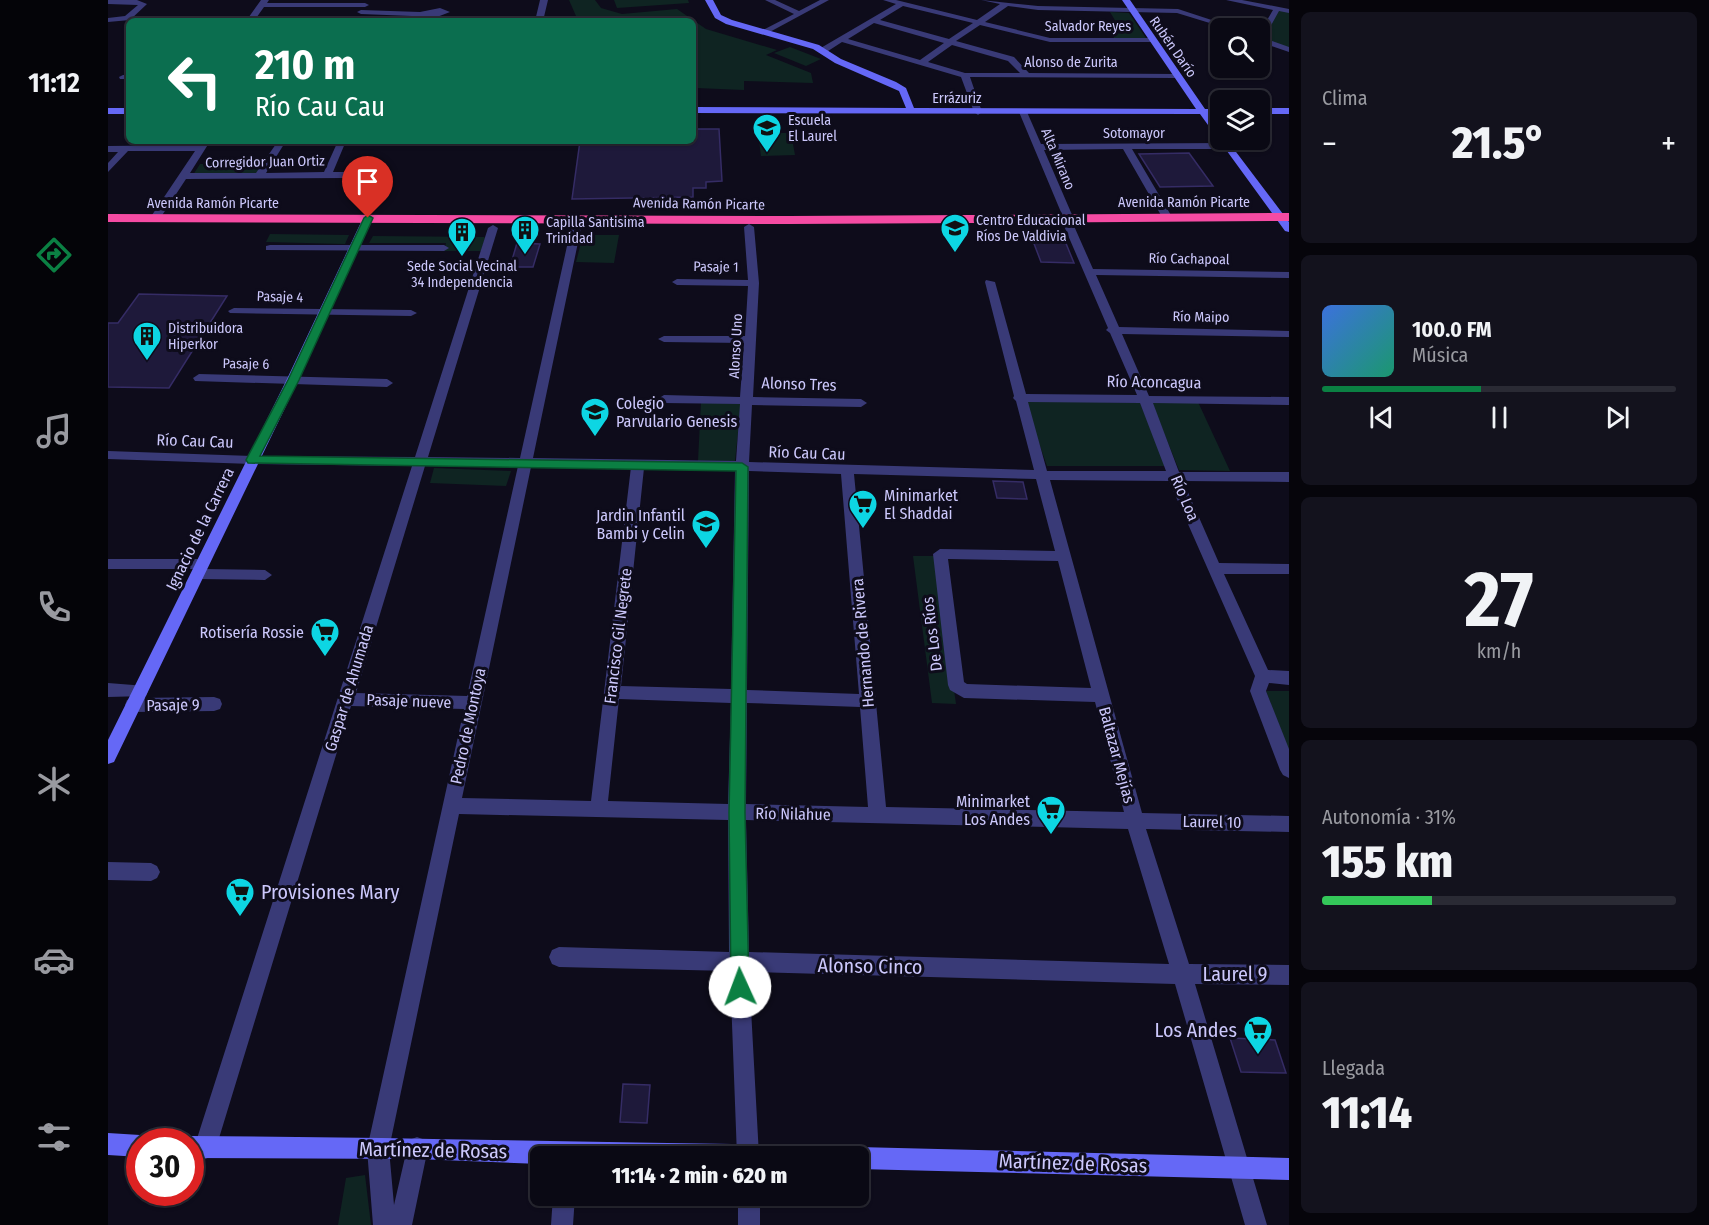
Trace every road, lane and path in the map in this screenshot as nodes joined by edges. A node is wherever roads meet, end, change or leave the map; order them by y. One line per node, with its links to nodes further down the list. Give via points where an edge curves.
1 (544, 0): 25 (street)
2 (709, 0): 31 (street, via 718,16)
3 (770, 0): 20 (street)
4 (825, 0): 20 (street)
5 (887, 0): 11 (street, Salvador Reyes)
6 (985, 0): 12 (street)
7 (1126, 0): 17 (street, Rubén Darío)
8 (1230, 0): 16 (street)
9 (108, 2): 23 (street, via 143,4)
10 (264, 2): 14 (street); 24 (street)
11 (902, 4): 28 (street); 30 (street, Salvador Reyes)
12 (1005, 4): 13 (street); 30 (street)
13 (1061, 4): 17 (street)
14 (322, 5): 15 (street); 21 (street)
15 (365, 6): 19 (street)
16 (1277, 9): 18 (street); 29 (street)
17 (1131, 10): 27 (street, via 1191,14); 33 (street, Rubén Darío)
18 (1289, 11)
19 (424, 12)
20 (800, 14): 31 (street)
21 (313, 17)
22 (126, 18): 26 (street)
23 (128, 18)
24 (252, 18)
25 (540, 18)
26 (108, 20)
27 (1210, 20)
28 (874, 21): 32 (street); 34 (street)
29 (1270, 21)
30 (976, 23): 33 (street, Salvador Reyes, via 1050,40); 34 (street)
31 (766, 32): 37 (street)
32 (843, 40): 37 (street); 38 (street, Alonso de Zurita)
33 (1151, 40): 41 (street, Rubén Darío)
34 (950, 42): 38 (street); 40 (street, via 1011,59)
35 (1270, 43): 36 (street)
36 (1289, 50)
37 (822, 51): 45 (street, via 903,90)
38 (922, 62): 39 (street, Alonso de Zurita)
39 (965, 75): 40 (street, Alonso de Zurita); 48 (street)
40 (1028, 76): 41 (street, Alonso de Zurita)
41 (1176, 76): 50 (street, Rubén Darío)
42 (696, 110): 45 (street, Errázuriz)
43 (108, 111): 44 (street)
44 (126, 111)
45 (911, 111): 48 (street, Errázuriz)
46 (1270, 111): 47 (street)
47 (1289, 111)
48 (978, 112): 49 (street, Errázuriz)
49 (1023, 112): 50 (street, Errázuriz); 57 (street, Alta Mirano)
50 (1203, 112): 51 (street, Errázuriz); 52 (street, Rubén Darío)
51 (1210, 112)
52 (1210, 122)
53 (1210, 142): 58 (street, Sotomayor)
54 (205, 144): 60 (street); 66 (street)
55 (280, 144): 65 (street)
56 (341, 144): 63 (street)
57 (1040, 147): 58 (street, Sotomayor); 71 (street, Alta Mirano)
58 (1126, 147): 67 (street)
59 (108, 148): 60 (street)
60 (126, 148): 62 (street)
61 (1231, 150): 73 (street, Rubén Darío)
62 (108, 169)
63 (327, 175): 64 (street, Corregidor Juan Ortiz); 65 (street, Corregidor Juan Ortiz)
64 (347, 175)
65 (259, 176): 66 (street, Corregidor Juan Ortiz)
66 (183, 177): 69 (street)
67 (1167, 217): 71 (highway, Avenida Ramón Picarte); 73 (highway, Avenida Ramón Picarte)
68 (108, 218): 69 (highway, Avenida Ramón Picarte)
69 (154, 218): 72 (highway, Avenida Ramón Picarte)
70 (524, 218): 71 (highway, Avenida Ramón Picarte); 72 (highway, Avenida Ramón Picarte); 76 (highway)
71 (1068, 222): 73 (highway, Avenida Ramón Picarte); 75 (highway, Avenida Ramón Picarte); 81 (street, Río Loa)
72 (366, 223): 74 (highway, Avenida Ramón Picarte); 76 (highway, Avenida Ramón Picarte); 79 (street, Ignacio de la Carrera)
73 (1287, 223)
74 (108, 227)
75 (749, 227): 77 (highway, Avenida Ramón Picarte); 85 (street, Alonso Uno)
76 (493, 228): 77 (highway, Avenida Ramón Picarte); 104 (street, Gaspar de Ahumada)
77 (576, 228): 105 (street, Pedro de Montoya)
78 (270, 248): 79 (street)
79 (354, 248): 80 (street); 87 (street, Ignacio de la Carrera)
80 (444, 248)
81 (1089, 272): 82 (street, Río Cachapoal); 89 (street, Río Loa)
82 (1289, 275)
83 (677, 282): 85 (street, Pasaje 1)
84 (990, 282): 97 (street, Baltazar Mejías)
85 (754, 283): 92 (street, Alonso Uno)
86 (234, 310): 87 (street, Pasaje 4)
87 (324, 313): 88 (street, Pasaje 4); 94 (street, Ignacio de la Carrera)
88 (411, 313)
89 (1112, 330): 90 (street, Río Maipo); 96 (street, Río Loa)
90 (1289, 334)
91 (664, 339): 92 (street)
92 (751, 340): 99 (street, Alonso Uno)
93 (199, 378): 94 (street, Pasaje 6)
94 (294, 380): 95 (street, Pasaje 6); 103 (street, Ignacio de la Carrera)
95 (387, 383)
96 (1144, 397): 97 (street, Río Aconcagua); 100 (street, Río Aconcagua); 110 (street, Río Loa)
97 (1019, 398): 109 (street, Baltazar Mejías)
98 (664, 399): 99 (street, Alonso Tres)
99 (748, 399): 101 (street, Alonso Tres); 107 (street, Alonso Uno)
100 (1289, 401)
101 (861, 403)
102 (111, 459): 103 (street, Río Cau Cau)
103 (252, 460): 104 (street, Río Cau Cau); 115 (street, Ignacio de la Carrera)
104 (420, 460): 105 (street, Río Cau Cau); 125 (street, Gaspar de Ahumada)
105 (525, 462): 106 (street, Río Cau Cau); 127 (street, Pedro de Montoya)
106 (638, 463): 107 (street, Río Cau Cau); 121 (street, Francisco Gil Negrete)
107 (742, 467): 108 (street, Río Cau Cau); 123 (street, Alonso Uno)
108 (847, 471): 109 (street, Río Cau Cau); 126 (street, Hernando de Rivera)
109 (1041, 475): 110 (street, Río Cau Cau); 112 (street, Baltazar Mejías)
110 (1175, 476): 111 (street, Río Cau Cau); 114 (street, Río Loa)
111 (1289, 477)
112 (1062, 556): 122 (street, Baltazar Mejías); 122 (street, De Los Ríos, via 940,554 956,685 964,691)
113 (108, 564): 115 (street)
114 (1215, 568): 116 (street); 118 (street, Río Loa)
115 (200, 569): 117 (street); 124 (street, Ignacio de la Carrera)
116 (1289, 569)
117 (265, 575)
118 (1263, 676): 119 (street); 130 (street, Río Loa, via 1258,691)
119 (1289, 678)
120 (108, 690): 124 (street, Pasaje 9)
121 (612, 692): 123 (street); 132 (street, Francisco Gil Negrete)
122 (1100, 695): 135 (street, Baltazar Mejías)
123 (738, 696): 126 (street); 133 (street, Alonso Uno)
124 (137, 698): 128 (street, Pasaje 9); 129 (street, Ignacio de la Carrera)
125 (345, 699): 127 (street, Pasaje nueve); 143 (street, Gaspar de Ahumada)
126 (868, 701): 134 (street, Hernando de Rivera)
127 (473, 703): 131 (street, Pedro de Montoya)
128 (214, 704)
129 (108, 757)
130 (1289, 770)
131 (451, 806): 132 (street, Río Nilahue); 149 (street, Pedro de Montoya)
132 (599, 808): 133 (street, Río Nilahue)
133 (737, 813): 134 (street, Río Nilahue); 140 (street, Alonso Uno)
134 (878, 816): 135 (street, Río Nilahue)
135 (1135, 821): 136 (street, Laurel 10); 141 (street, Baltazar Mejías)
136 (1289, 824)
137 (108, 871): 138 (street)
138 (151, 872)
139 (559, 957): 140 (street, Alonso Cinco)
140 (739, 963): 141 (street, Alonso Cinco); 146 (street, Alonso Uno)
141 (1181, 974): 142 (street, Laurel 9); 152 (street, Baltazar Mejías)
142 (1289, 975)
143 (204, 1130)
144 (108, 1144): 145 (street)
145 (126, 1145)
146 (748, 1146)
147 (204, 1148): 149 (street, Martínez de Rosas)
148 (417, 1148): 149 (street, Martínez de Rosas); 150 (street, Martínez de Rosas); 157 (street)
149 (378, 1149): 156 (street, Pedro de Montoya)
150 (530, 1153)
151 (869, 1158): 152 (street, Martínez de Rosas)
152 (1239, 1168): 153 (street, Martínez de Rosas); 160 (street, Baltazar Mejías)
153 (1289, 1169)
154 (563, 1206): 158 (street)
155 (749, 1206): 159 (street)
156 (384, 1225)
157 (401, 1225)
158 (562, 1225)
159 (749, 1225)
160 (1256, 1225)

